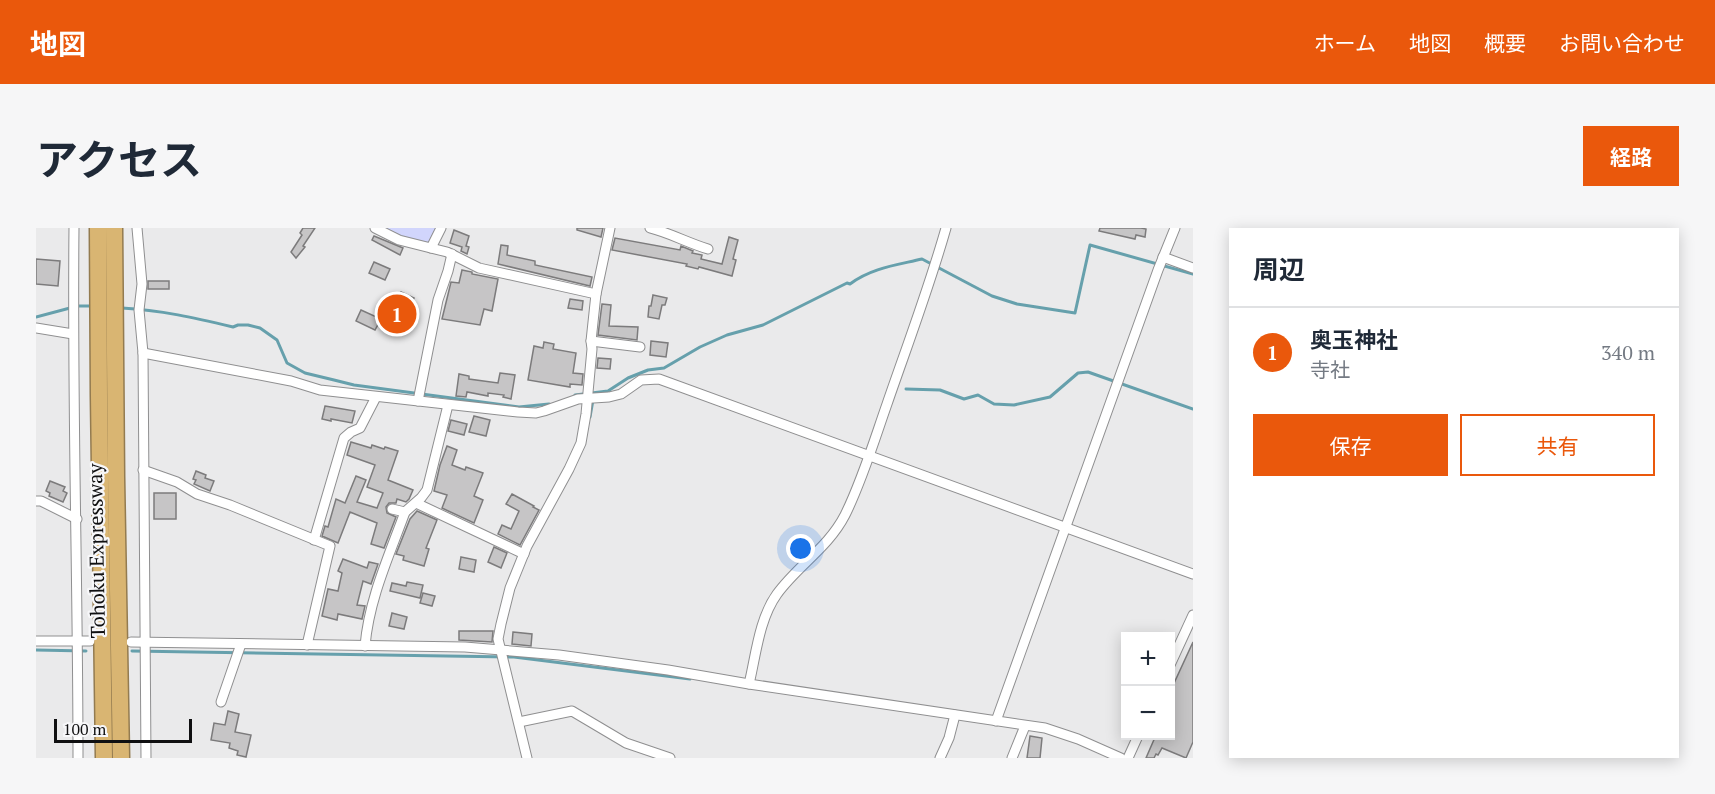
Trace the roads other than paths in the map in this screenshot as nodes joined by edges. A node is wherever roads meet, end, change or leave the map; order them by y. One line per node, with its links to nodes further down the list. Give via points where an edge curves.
1 (74, 228): 19 (street)
2 (98, 228): 17 (highway)
3 (114, 228): 17 (highway)
4 (137, 228): 23 (street)
5 (375, 228): 11 (street, via 399,240)
6 (441, 228): 11 (street)
7 (610, 228): 16 (street)
8 (650, 228): 12 (street)
9 (946, 228): 28 (street)
10 (1175, 228): 14 (street)
11 (431, 248): 13 (street)
12 (708, 249)
13 (452, 254): 16 (street, via 479,268); 26 (street, via 438,300)
14 (1163, 257): 15 (street); 35 (street)
15 (1193, 268)
16 (596, 294): 20 (street)
17 (106, 298): 21 (highway)
18 (36, 328): 19 (street)
19 (73, 334): 34 (street)
20 (591, 341): 22 (street); 25 (street)
21 (107, 344): 58 (highway, Tohoku Expressway); 59 (highway, Tohoku Expressway, via 116,477)
22 (640, 347)
23 (142, 353): 24 (street, via 320,390); 29 (street)
24 (376, 397): 26 (street); 36 (street, via 360,428 344,438)
25 (588, 398): 27 (street, via 536,413); 28 (street, via 621,394 641,380 658,379); 37 (street, via 581,443)
26 (418, 401): 27 (street)
27 (448, 405): 31 (street, via 427,490)
28 (868, 456): 35 (street); 50 (street, via 841,522 776,594 767,610)
29 (143, 470): 36 (street); 44 (street)
30 (36, 501): 34 (street)
31 (417, 503): 33 (street); 37 (street)
32 (392, 509): 33 (street)
33 (405, 512): 47 (street, via 376,590)
34 (77, 519): 40 (street)
35 (1065, 528): 38 (street); 53 (street)
36 (314, 540): 46 (street, via 330,546)
37 (524, 554): 48 (street, via 501,624)
38 (1193, 574)
39 (1193, 615): 49 (street)
40 (78, 640): 41 (street); 42 (street); 57 (street)
41 (36, 641)
42 (90, 641)
43 (130, 642): 44 (street)
44 (144, 642): 45 (street); 60 (street)
45 (241, 644): 46 (street); 51 (street)
46 (307, 645): 47 (street)
47 (365, 646): 48 (street)
48 (501, 650): 50 (street); 54 (street)
49 (1175, 654)
50 (749, 684): 52 (street)
51 (221, 702)
52 (955, 715): 53 (street); 63 (street)
53 (996, 721): 55 (street)
54 (519, 722): 61 (street); 62 (street, via 572,711 626,743)
55 (1025, 726): 64 (street); 65 (street, via 1060,732)
56 (1136, 740): 66 (street)
57 (78, 758)
58 (104, 758)
59 (121, 758)
60 (146, 758)
61 (527, 758)
62 (670, 758)
63 (940, 758)
64 (1012, 758)
65 (1121, 758)
66 (1128, 758)

